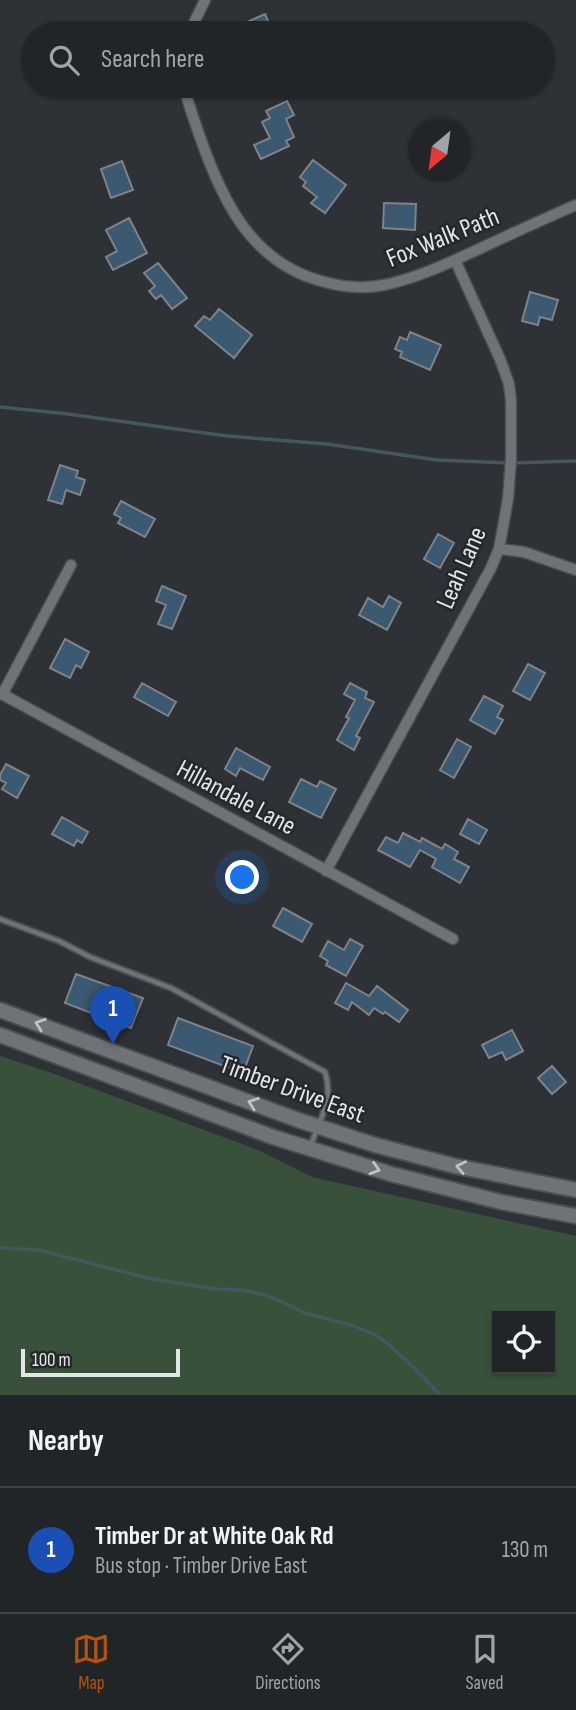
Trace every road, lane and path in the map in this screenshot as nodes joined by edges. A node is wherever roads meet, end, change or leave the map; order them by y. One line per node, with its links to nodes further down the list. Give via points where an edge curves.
1 (205, 0): 2 (street)
2 (195, 21)
3 (187, 98): 5 (street, Fox Walk Path, via 229,206 243,228 277,262 309,278 361,287 405,280)
4 (576, 205): 5 (street, Fox Walk Path)
5 (455, 260): 6 (street, Leah Lane, via 509,384 510,472)
6 (499, 549): 8 (street, via 524,552); 10 (street, Leah Lane)
7 (71, 565): 9 (street)
8 (576, 570)
9 (1, 694): 10 (street, Hillandale Lane)
10 (326, 872): 12 (street, Hillandale Lane)
11 (0, 919): 15 (lane, via 171,988 325,1072 328,1099)
12 (453, 939)
13 (0, 1010): 15 (main road, Timber Drive East, one-way to 13)
14 (0, 1035): 16 (main road, Timber Drive East)
15 (317, 1126): 16 (lane); 17 (main road, Timber Drive East, one-way to 15, via 454,1166)
16 (310, 1149): 18 (main road, Timber Drive East, one-way to 18, via 501,1202)
17 (576, 1190)
18 (576, 1216)

